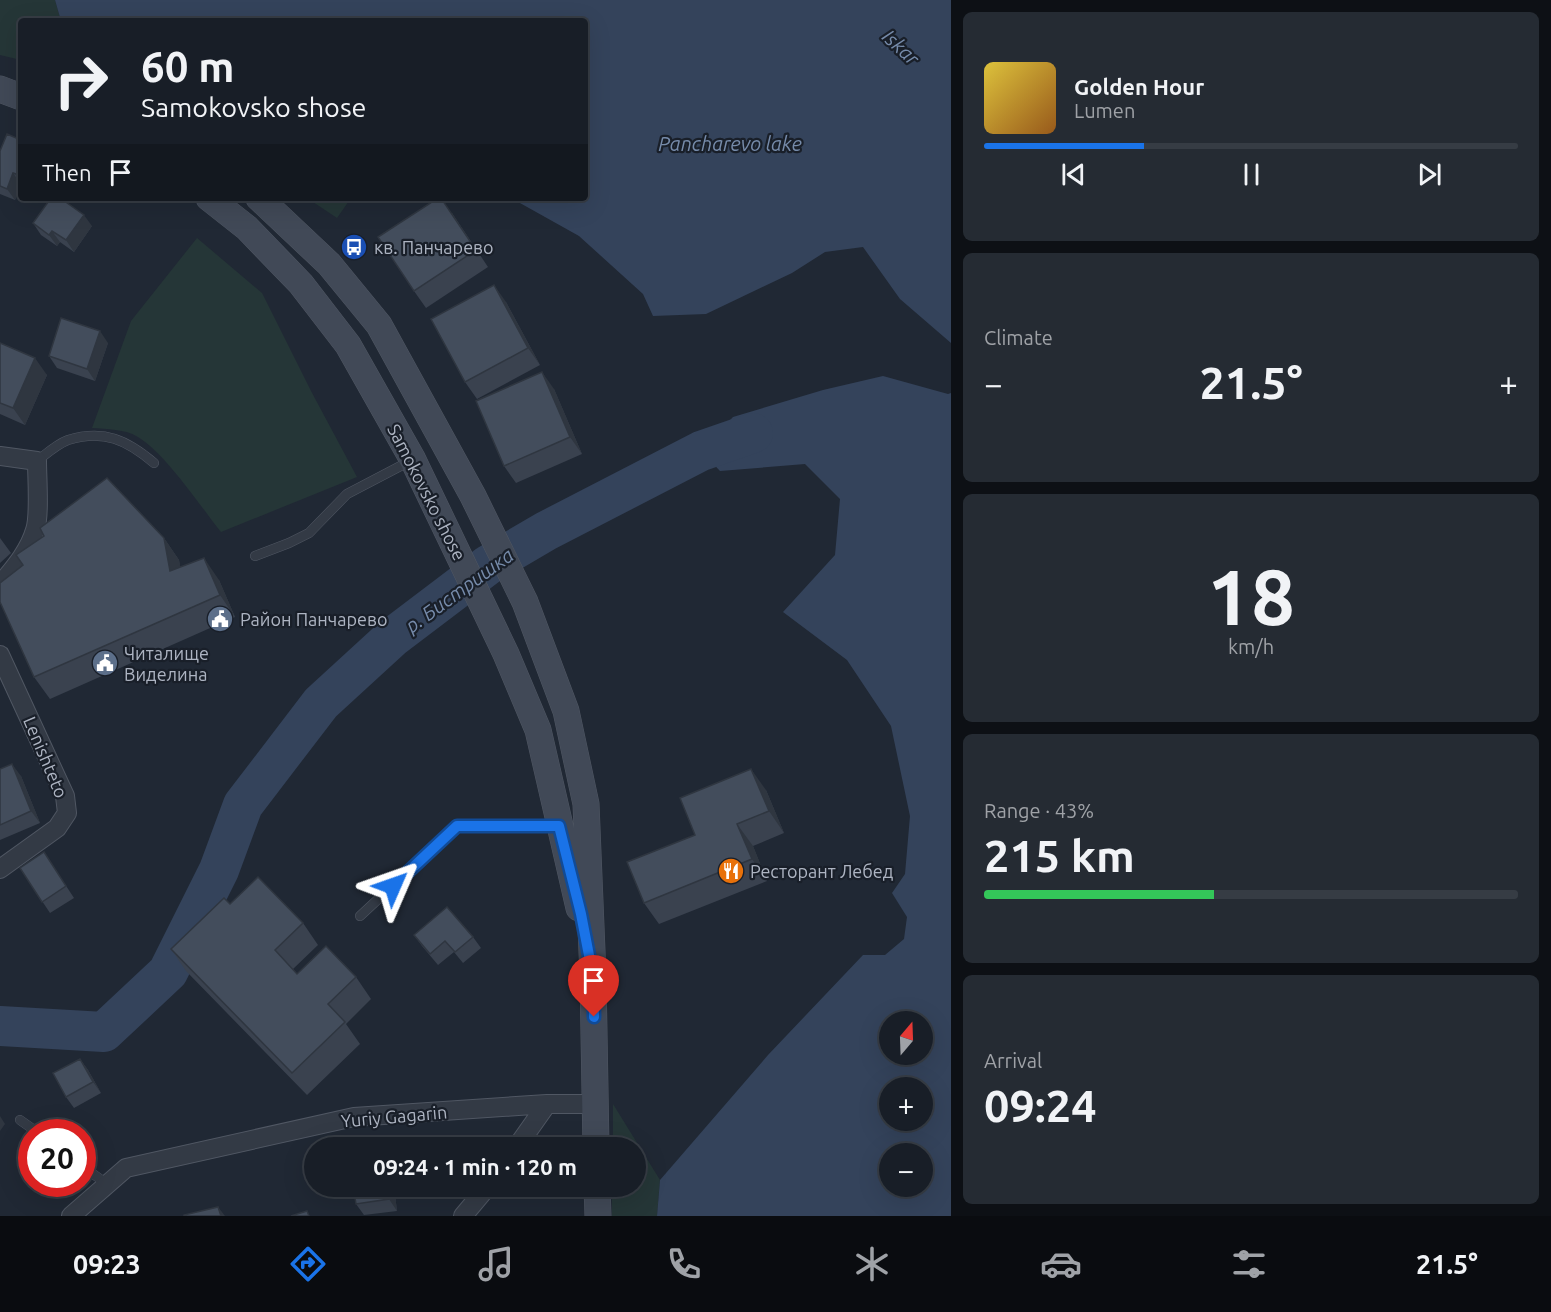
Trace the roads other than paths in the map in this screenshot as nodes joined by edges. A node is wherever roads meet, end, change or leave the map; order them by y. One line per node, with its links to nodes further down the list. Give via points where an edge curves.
1 (0, 77): 2 (main road)
2 (18, 81)
3 (0, 89): 4 (main road)
4 (18, 96)
5 (213, 201): 9 (main road, Samokovsko shose, via 247,228 301,284 348,345)
6 (262, 201): 17 (main road, Samokovsko shose, via 329,264 380,325 525,602 566,711 586,804)
7 (0, 456): 8 (street)
8 (37, 460): 10 (lane, via 66,441 91,436 114,438 133,446); 12 (street, via 36,529 22,558)
9 (413, 460): 11 (lane, via 347,494 309,532); 14 (main road, Samokovsko shose, via 507,654 538,730)
10 (154, 463)
11 (255, 556)
12 (0, 585)
13 (0, 655): 15 (street, Lenishteto, via 65,796 67,813 57,828)
14 (559, 826): 16 (lane, via 457,826); 17 (main road, Samokovsko shose)
15 (0, 869)
16 (360, 916)
17 (593, 976): 19 (main road, Samokovsko shose)
18 (547, 1104): 19 (street, Yuriy Gagarin); 20 (street); 23 (street, Yuriy Gagarin, via 354,1117 126,1167)
19 (595, 1104): 21 (main road, Samokovsko shose)
20 (524, 1137)
21 (596, 1137)
22 (96, 1176): 23 (lane)
23 (107, 1184): 26 (street, Yuriy Gagarin)
24 (479, 1197): 27 (street)
25 (597, 1197): 28 (main road)
26 (71, 1216)
27 (463, 1216)
28 (598, 1216)

